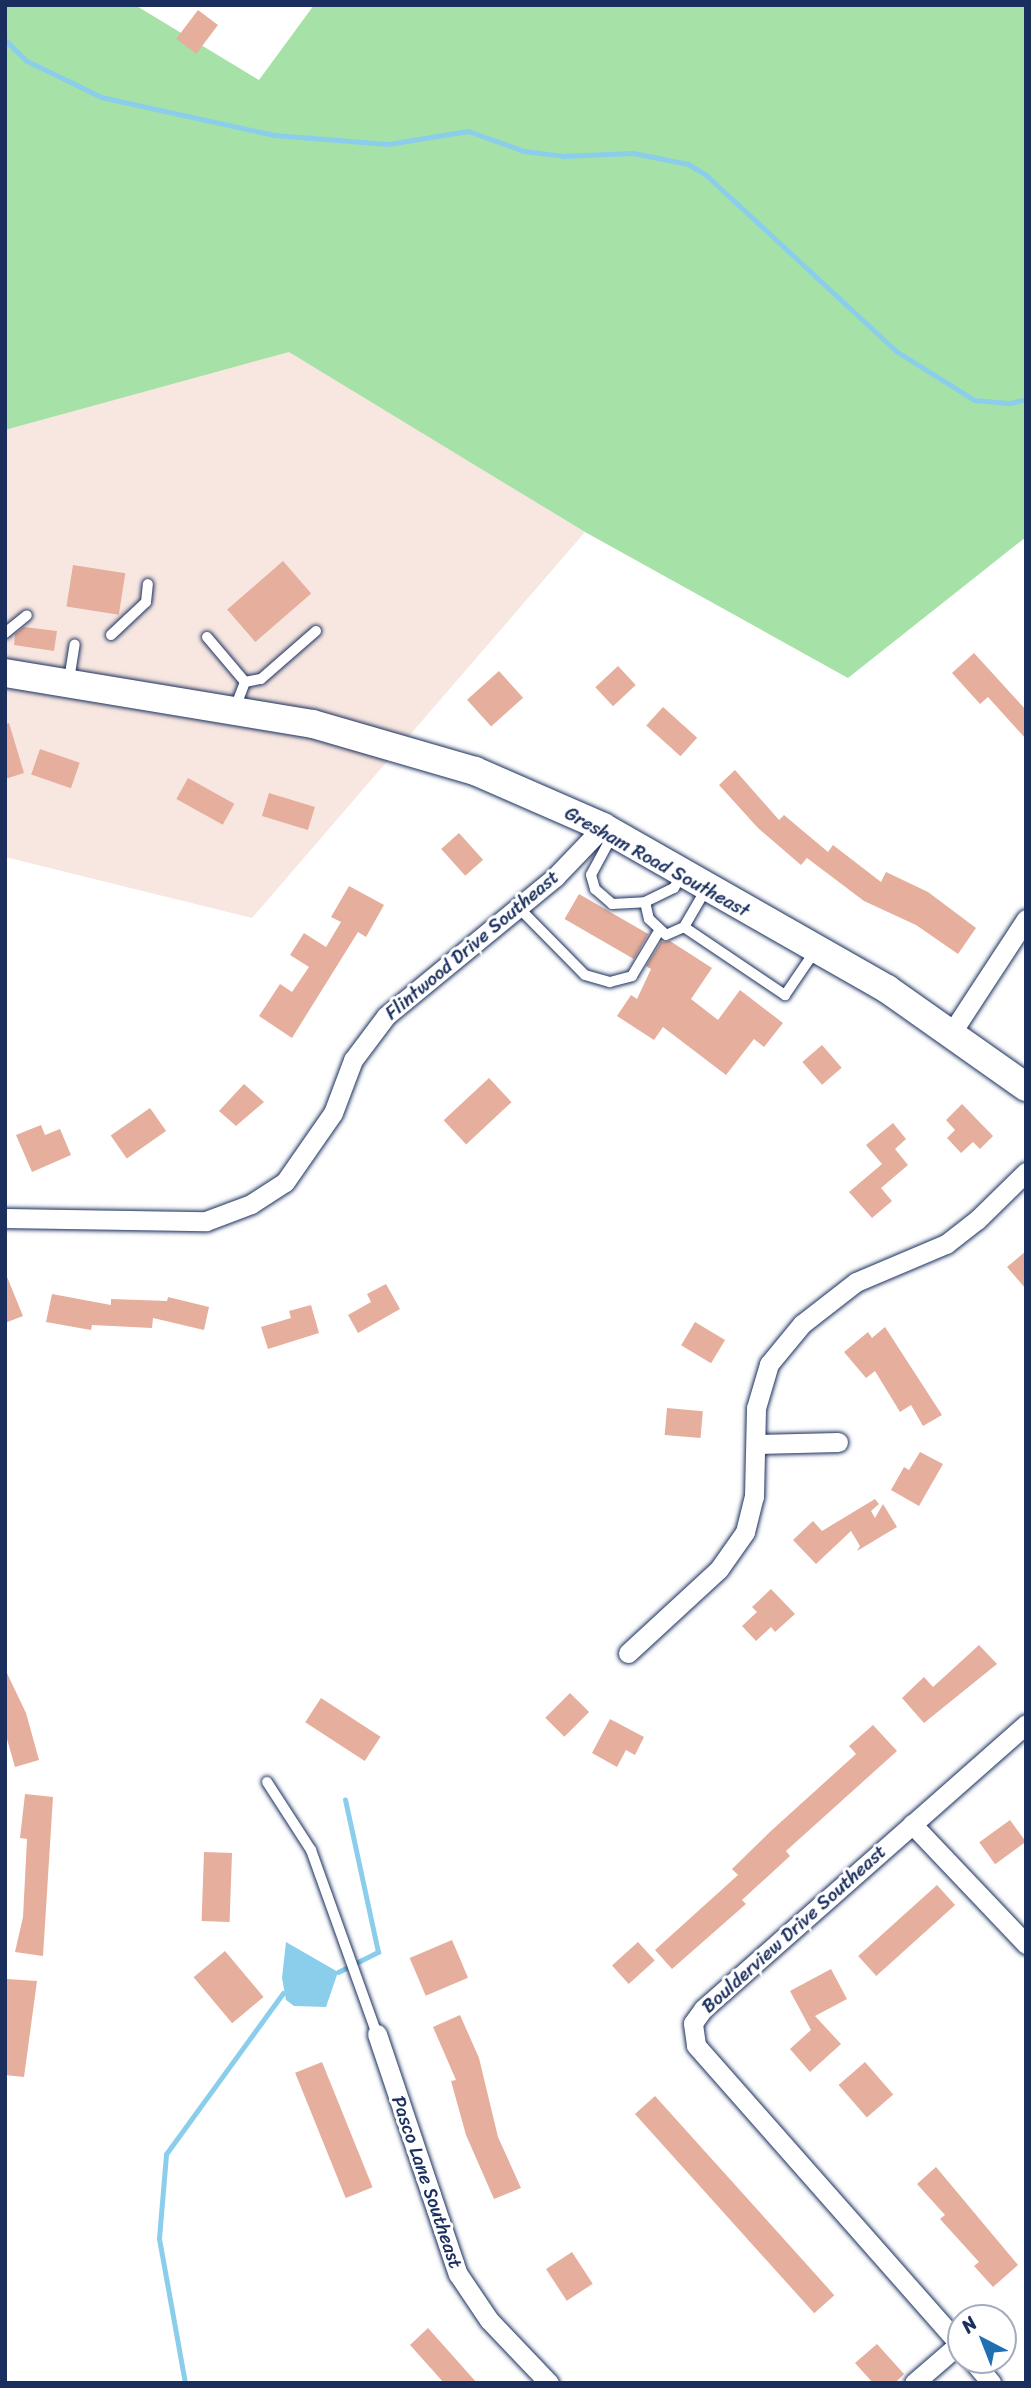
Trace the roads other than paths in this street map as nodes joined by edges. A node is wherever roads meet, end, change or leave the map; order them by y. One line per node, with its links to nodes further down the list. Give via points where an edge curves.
1 (148, 584): 5 (lane, via 146,602)
2 (27, 615): 4 (lane)
3 (316, 631): 9 (lane, via 261,679)
4 (5, 633)
5 (111, 635)
6 (207, 637): 9 (lane)
7 (75, 645): 10 (lane)
8 (5, 673): 10 (street, Gresham Road Southeast)
9 (245, 682): 11 (lane)
10 (69, 684): 11 (street, Gresham Road Southeast)
11 (234, 711): 12 (street, Gresham Road Southeast, via 395,745 475,771)
12 (608, 830): 13 (street, Gresham Road Southeast); 14 (lane, via 590,876 595,889 612,904); 15 (street, Flintwood Drive Southeast)
13 (694, 881): 14 (lane); 17 (lane); 19 (street, Gresham Road Southeast)
14 (645, 902): 18 (lane, via 649,919)
15 (518, 907): 18 (lane, via 585,975 610,982 632,976); 23 (street, Flintwood Drive Southeast, via 386,1016 353,1059 333,1113 285,1182 251,1204 206,1221)
16 (1026, 919): 20 (street)
17 (684, 927): 18 (lane, via 666,935); 19 (lane, via 785,995)
18 (659, 931)
19 (815, 951): 20 (street, Gresham Road Southeast, via 887,989)
20 (952, 1032): 21 (street, Gresham Road Southeast)
21 (1026, 1087)
22 (1026, 1172): 25 (street, via 946,1244 856,1282 802,1324 769,1364 756,1408)
23 (5, 1218)
24 (838, 1442): 25 (street)
25 (757, 1444): 26 (street, via 754,1497 745,1532 719,1569)
26 (628, 1653)
27 (1026, 1724): 29 (street, Boulderview Drive Southeast)
28 (267, 1782): 31 (lane, via 311,1850)
29 (912, 1824): 30 (street); 32 (street, Boulderview Drive Southeast, via 703,2009 694,2023 694,2034 696,2045)
30 (1026, 1944)
31 (377, 2034): 34 (street, Pasco Lane Southeast, via 458,2274 489,2320)
32 (947, 2330)
33 (947, 2356): 35 (street)
34 (549, 2383)
35 (914, 2383)

